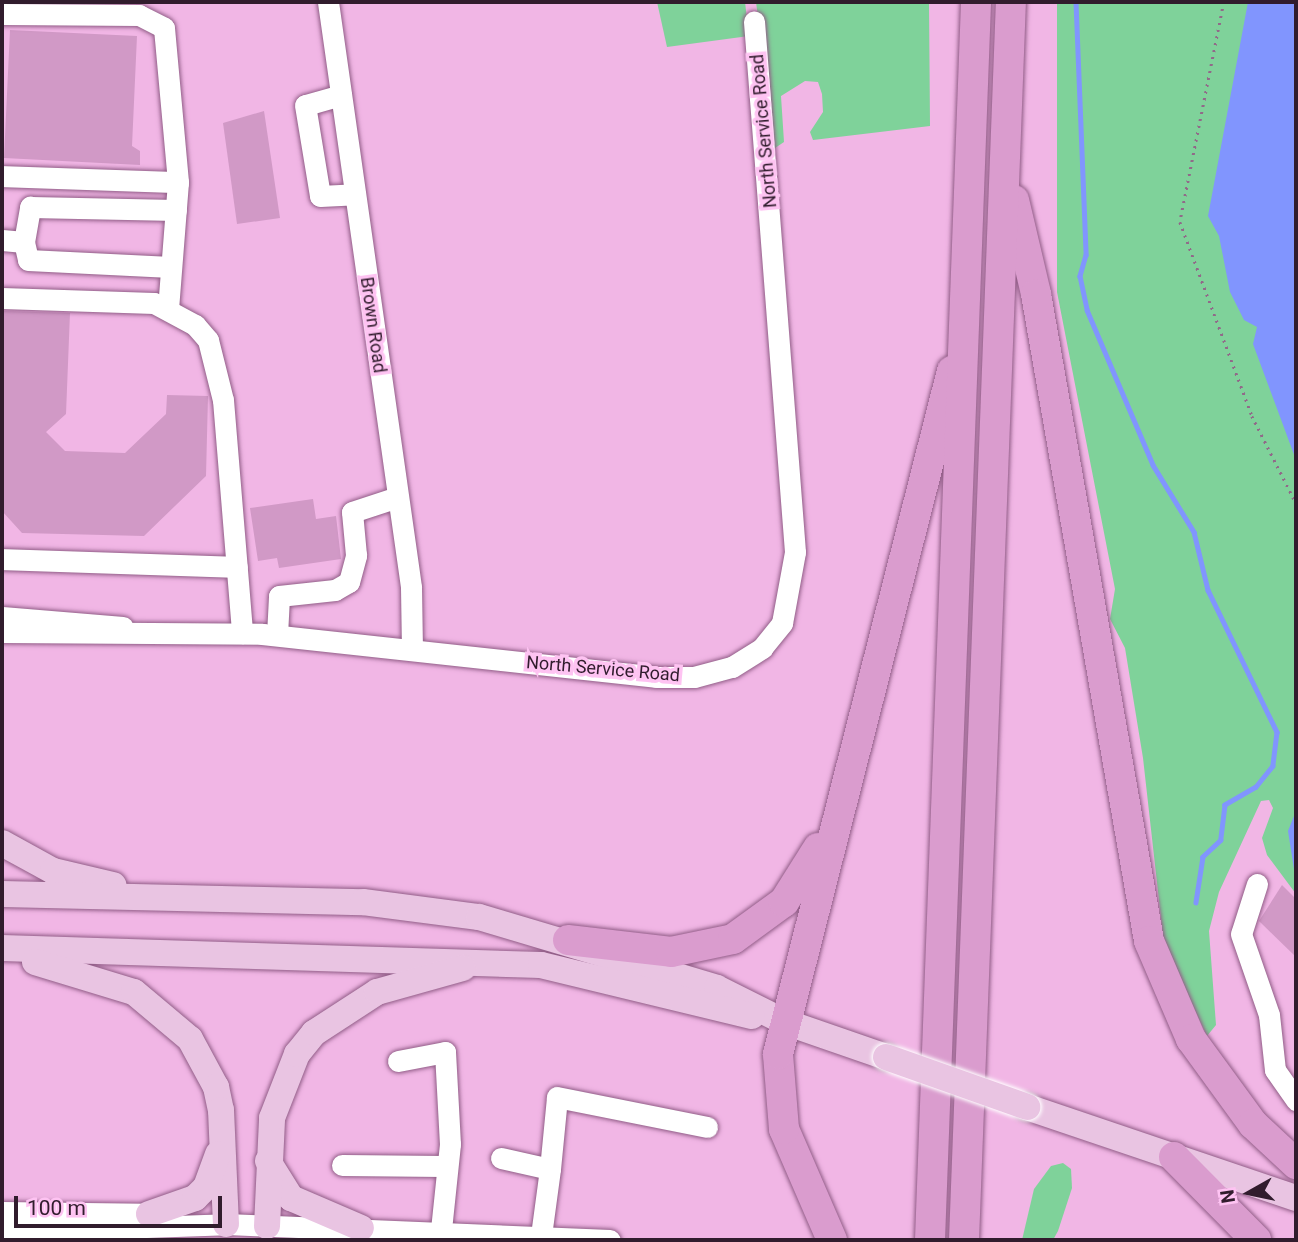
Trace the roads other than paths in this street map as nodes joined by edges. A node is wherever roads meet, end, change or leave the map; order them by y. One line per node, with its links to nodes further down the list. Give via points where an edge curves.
1 (328, 2): 6 (street, Brown Road)
2 (976, 2): 17 (highway)
3 (1011, 2): 7 (highway)
4 (2, 14): 9 (street, via 139,15 164,27)
5 (754, 22): 26 (street, North Service Road, via 795,552 782,623 762,648 732,667 694,677)
6 (341, 95): 10 (street, Brown Road); 10 (street, via 305,105 320,196)
7 (1005, 162): 40 (highway); 45 (highway, via 1036,294 1149,941 1191,1039 1253,1124)
8 (2, 177): 9 (street)
9 (178, 182): 11 (street)
10 (355, 194): 18 (street, Brown Road)
11 (176, 210): 13 (street, via 30,207); 14 (street)
12 (2, 240): 13 (street)
13 (24, 242): 14 (street, via 28,260)
14 (171, 267): 16 (street)
15 (2, 298): 16 (street)
16 (168, 308): 20 (street, via 208,340 223,400)
17 (961, 344): 27 (highway, via 935,419); 61 (highway)
18 (398, 497): 25 (street, via 352,512 356,555 349,582 335,590 279,596); 26 (street, Brown Road, via 415,615)
19 (2, 559): 20 (street)
20 (237, 567): 24 (street)
21 (2, 617): 22 (street, North Service Road, via 92,620)
22 (139, 631): 23 (street, North Service Road); 24 (street, North Service Road)
23 (2, 632)
24 (242, 633): 25 (street, North Service Road)
25 (276, 635): 26 (street, North Service Road)
26 (412, 649)
27 (847, 788): 32 (highway, via 801,882 749,930 713,946 671,952); 36 (highway)
28 (2, 843): 31 (main road, via 53,871 106,884)
29 (1257, 884): 38 (street, via 1241,934 1269,1015 1275,1070)
30 (2, 894): 31 (main road)
31 (226, 900): 32 (main road, via 420,907)
32 (568, 940): 36 (main road, via 717,988)
33 (2, 948): 35 (main road)
34 (2, 958): 41 (main road, via 94,975 165,1014 204,1060 216,1087)
35 (489, 961): 36 (main road, via 590,973); 44 (main road, via 377,992 314,1033 282,1080)
36 (785, 1023): 42 (main road, bridge); 60 (highway, via 776,1072 784,1129)
37 (398, 1061): 47 (street, via 445,1052 450,1144)
38 (1296, 1099)
39 (707, 1127): 48 (street, via 557,1097)
40 (968, 1132): 62 (highway); 63 (highway, via 980,1184)
41 (223, 1139): 51 (main road, via 206,1187); 52 (main road)
42 (1174, 1157): 49 (main road); 64 (highway)
43 (501, 1158): 48 (street)
44 (268, 1161): 53 (main road); 54 (main road, via 291,1198)
45 (1296, 1164)
46 (342, 1165): 47 (street)
47 (443, 1166): 55 (street)
48 (550, 1169): 58 (street)
49 (1296, 1198)
50 (2, 1212): 51 (street)
51 (149, 1214): 52 (street)
52 (226, 1224): 53 (street); 56 (street)
53 (267, 1226): 54 (street)
54 (361, 1228): 55 (street)
55 (442, 1230): 57 (street)
56 (2, 1232)
57 (467, 1236): 58 (street)
58 (541, 1236): 59 (street)
59 (610, 1240)
60 (832, 1240)
61 (930, 1240)
62 (964, 1240)
63 (981, 1240)
64 (1256, 1240)

